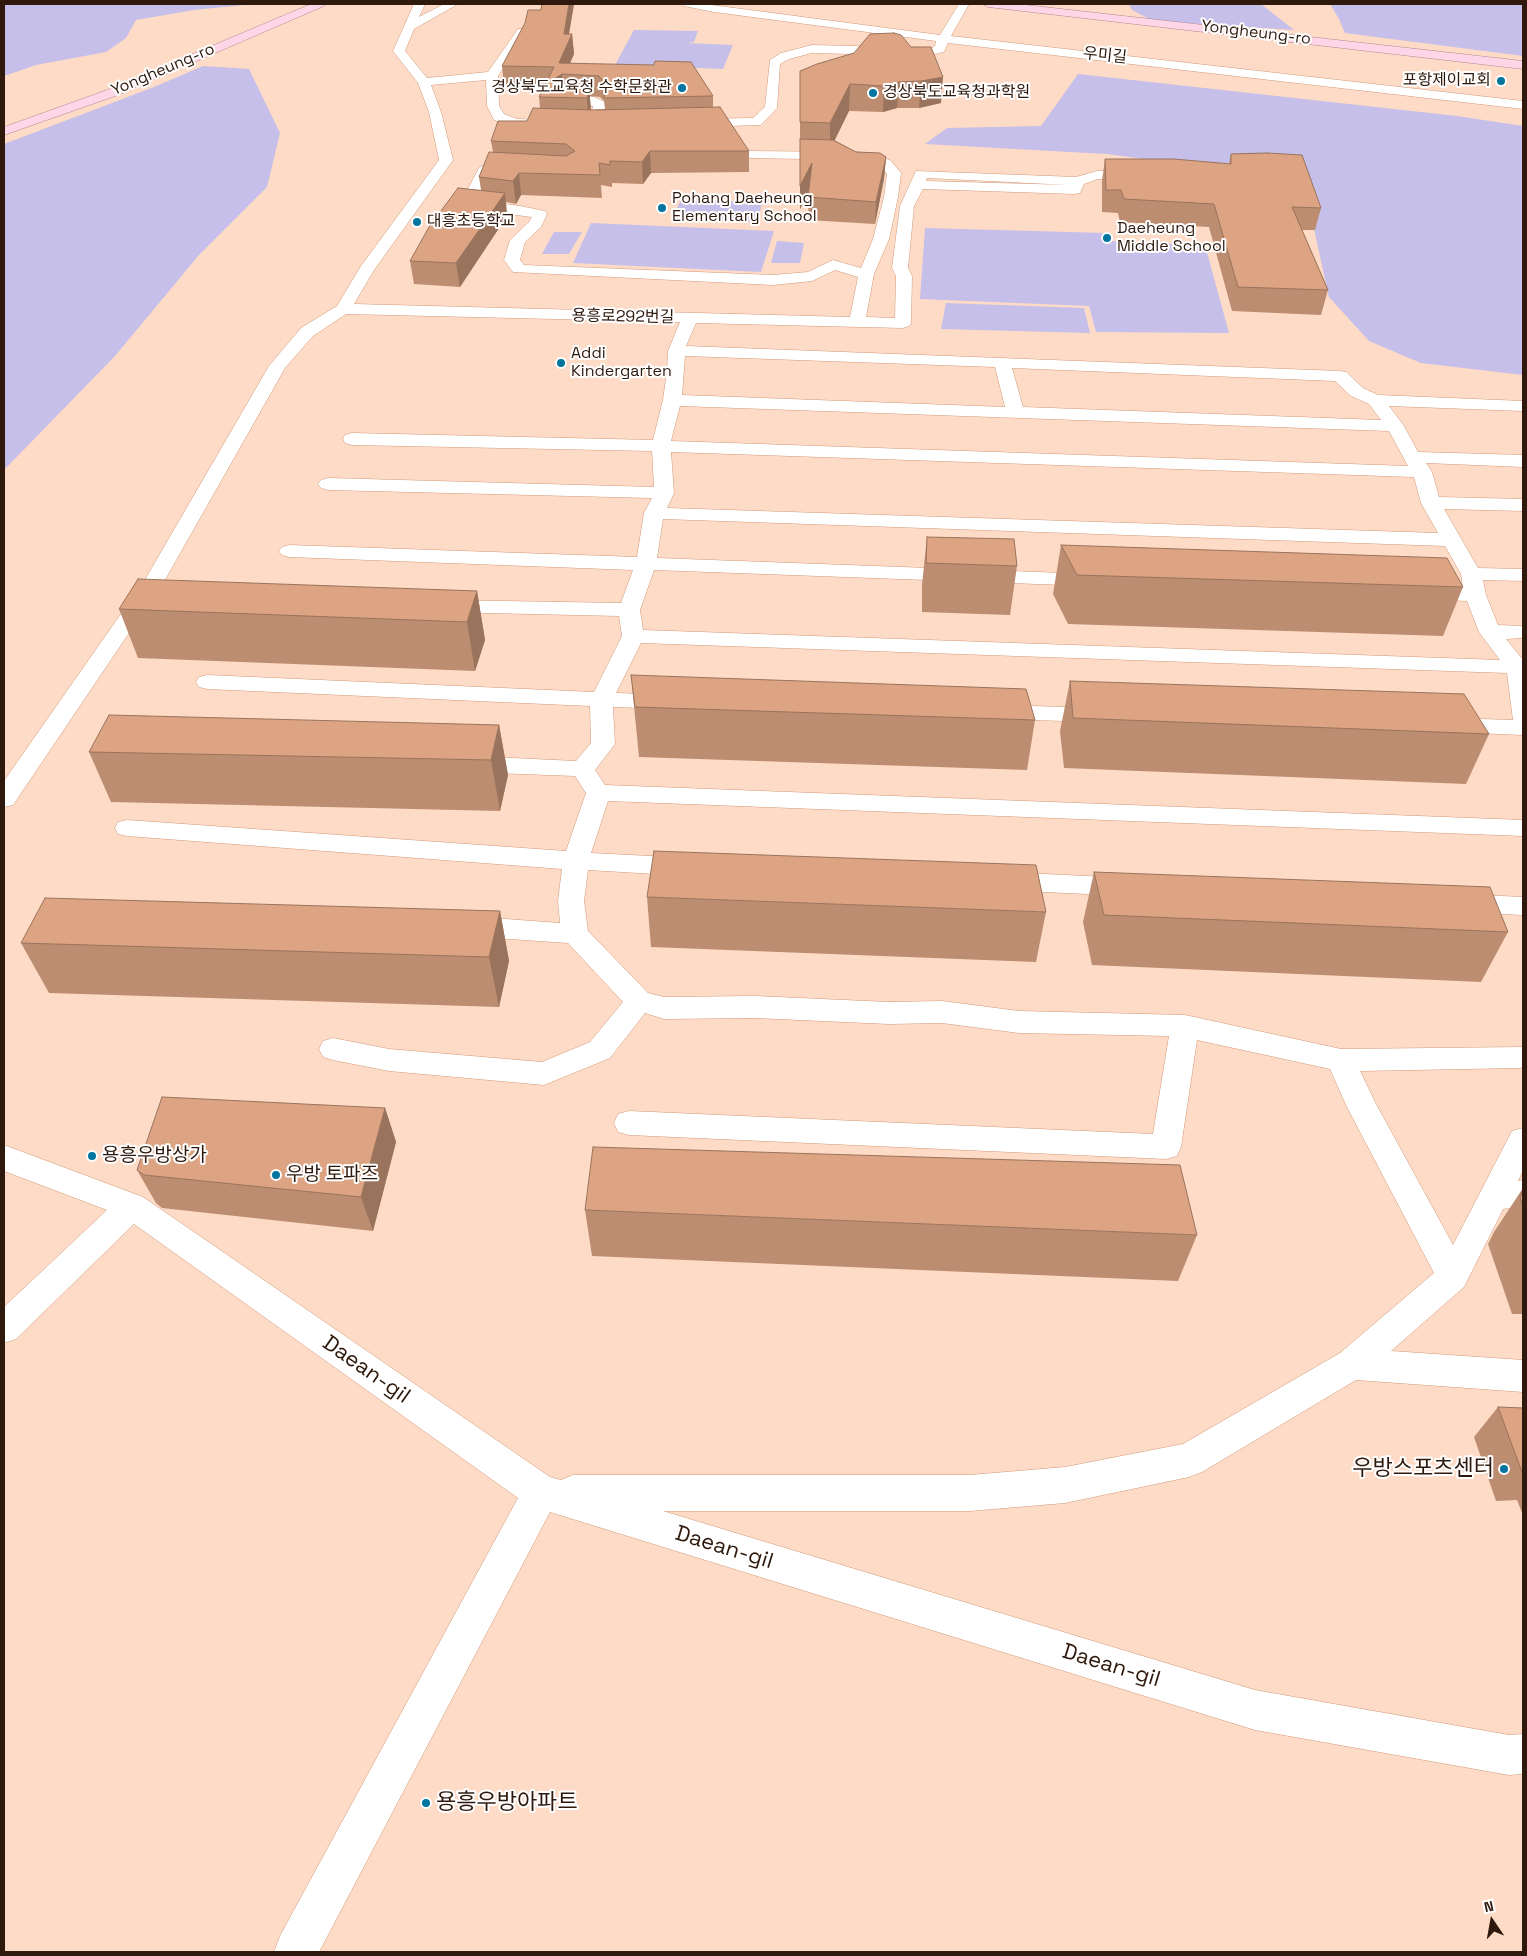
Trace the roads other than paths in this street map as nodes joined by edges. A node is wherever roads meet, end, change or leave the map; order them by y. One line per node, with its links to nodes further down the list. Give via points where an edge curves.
1 (320, 4): 22 (main road, Yongheung-ro, via 114,92)
2 (419, 4): 7 (street)
3 (452, 4): 7 (street)
4 (688, 4): 9 (street, 우미길)
5 (964, 4): 9 (street)
6 (988, 4): 12 (main road, Yongheung-ro)
7 (410, 27): 14 (street, via 399,51)
8 (522, 31): 13 (street)
9 (943, 39): 11 (street, via 940,49); 16 (street, 우미길)
10 (902, 52): 18 (street, via 812,49 784,56 774,63)
11 (926, 52)
12 (1523, 65)
13 (492, 76): 14 (street); 20 (street, via 493,106 499,117 516,123)
14 (424, 82): 27 (street, via 446,160)
15 (564, 100): 21 (street, via 594,101 600,105 601,125)
16 (1523, 105)
17 (752, 108): 18 (street)
18 (771, 108): 19 (street, via 756,122)
19 (676, 123)
20 (561, 124)
21 (578, 124)
22 (4, 131)
23 (750, 154): 26 (street, via 858,156 885,163 894,173 891,197 881,239)
24 (524, 169): 26 (street, via 486,168 468,202 476,206 540,214 536,224 518,240 512,260 519,269 773,280 812,276 833,265)
25 (1151, 176): 29 (street, 용흥로292번길, via 1096,175 1078,181 1076,190 918,185 907,206 900,268 904,276 903,323)
26 (866, 274): 29 (street)
27 (343, 309): 28 (street, 용흥로292번길); 70 (street, via 307,332 278,366 156,578)
28 (690, 318): 29 (street, 용흥로292번길); 30 (street)
29 (857, 322)
30 (676, 351): 31 (street); 32 (street)
31 (1002, 362): 33 (street, via 1340,376 1356,392); 35 (street)
32 (672, 400): 35 (street); 38 (street)
33 (1375, 400): 34 (street); 36 (street)
34 (1523, 406)
35 (1016, 412): 36 (street)
36 (1395, 426): 40 (street)
37 (352, 439): 38 (street)
38 (661, 446): 40 (street); 42 (street)
39 (1523, 461): 40 (street)
40 (1417, 465): 43 (street)
41 (328, 484): 42 (street)
42 (664, 493): 45 (street)
43 (1431, 503): 44 (street); 46 (street)
44 (1523, 505)
45 (654, 513): 46 (street); 48 (street)
46 (1452, 540): 49 (street)
47 (289, 551): 48 (street)
48 (646, 563): 51 (street); 55 (street)
49 (1471, 574): 50 (street); 53 (street)
50 (1523, 575)
51 (1115, 581)
52 (1405, 592): 53 (street)
53 (1475, 595): 56 (street)
54 (423, 605): 55 (street)
55 (629, 610): 58 (street)
56 (1490, 632): 57 (street); 59 (street)
57 (1523, 632)
58 (633, 636): 59 (street); 61 (street)
59 (1517, 667): 65 (street)
60 (207, 682): 61 (street)
61 (601, 700): 62 (street); 68 (street, via 603,744)
62 (690, 703)
63 (978, 711): 64 (street)
64 (1116, 715)
65 (1523, 717): 66 (street)
66 (1424, 724)
67 (444, 763): 68 (street)
68 (582, 769): 69 (street)
69 (598, 793): 72 (street); 73 (street)
70 (4, 799)
71 (127, 828): 73 (street)
72 (1523, 828)
73 (576, 861): 74 (street); 80 (street, via 571,901)
74 (716, 868)
75 (975, 880): 76 (street)
76 (1154, 889)
77 (1434, 902): 78 (street)
78 (1523, 906)
79 (438, 924): 80 (street)
80 (575, 934): 81 (street)
81 (639, 1001): 82 (street, via 664,1008 942,1012 1019,1022); 83 (street, via 600,1050 544,1074 398,1061)
82 (1185, 1026): 85 (street); 86 (street, via 1166,1147)
83 (333, 1049)
84 (1522, 1058): 85 (street)
85 (1341, 1060): 92 (street, via 1362,1107)
86 (629, 1123)
87 (1523, 1140): 90 (street)
88 (4, 1158): 91 (street, Daean-gil)
89 (1523, 1193): 90 (street)
90 (1492, 1198): 92 (street)
91 (132, 1206): 93 (street); 96 (street, Daean-gil)
92 (1453, 1277): 94 (street)
93 (4, 1328)
94 (1352, 1364): 95 (street); 96 (street, via 1189,1460 1065,1485 970,1493)
95 (1523, 1376)
96 (541, 1492): 97 (street, Daean-gil, via 1255,1710 1509,1756); 98 (street)
97 (1523, 1754)
98 (296, 1952)

